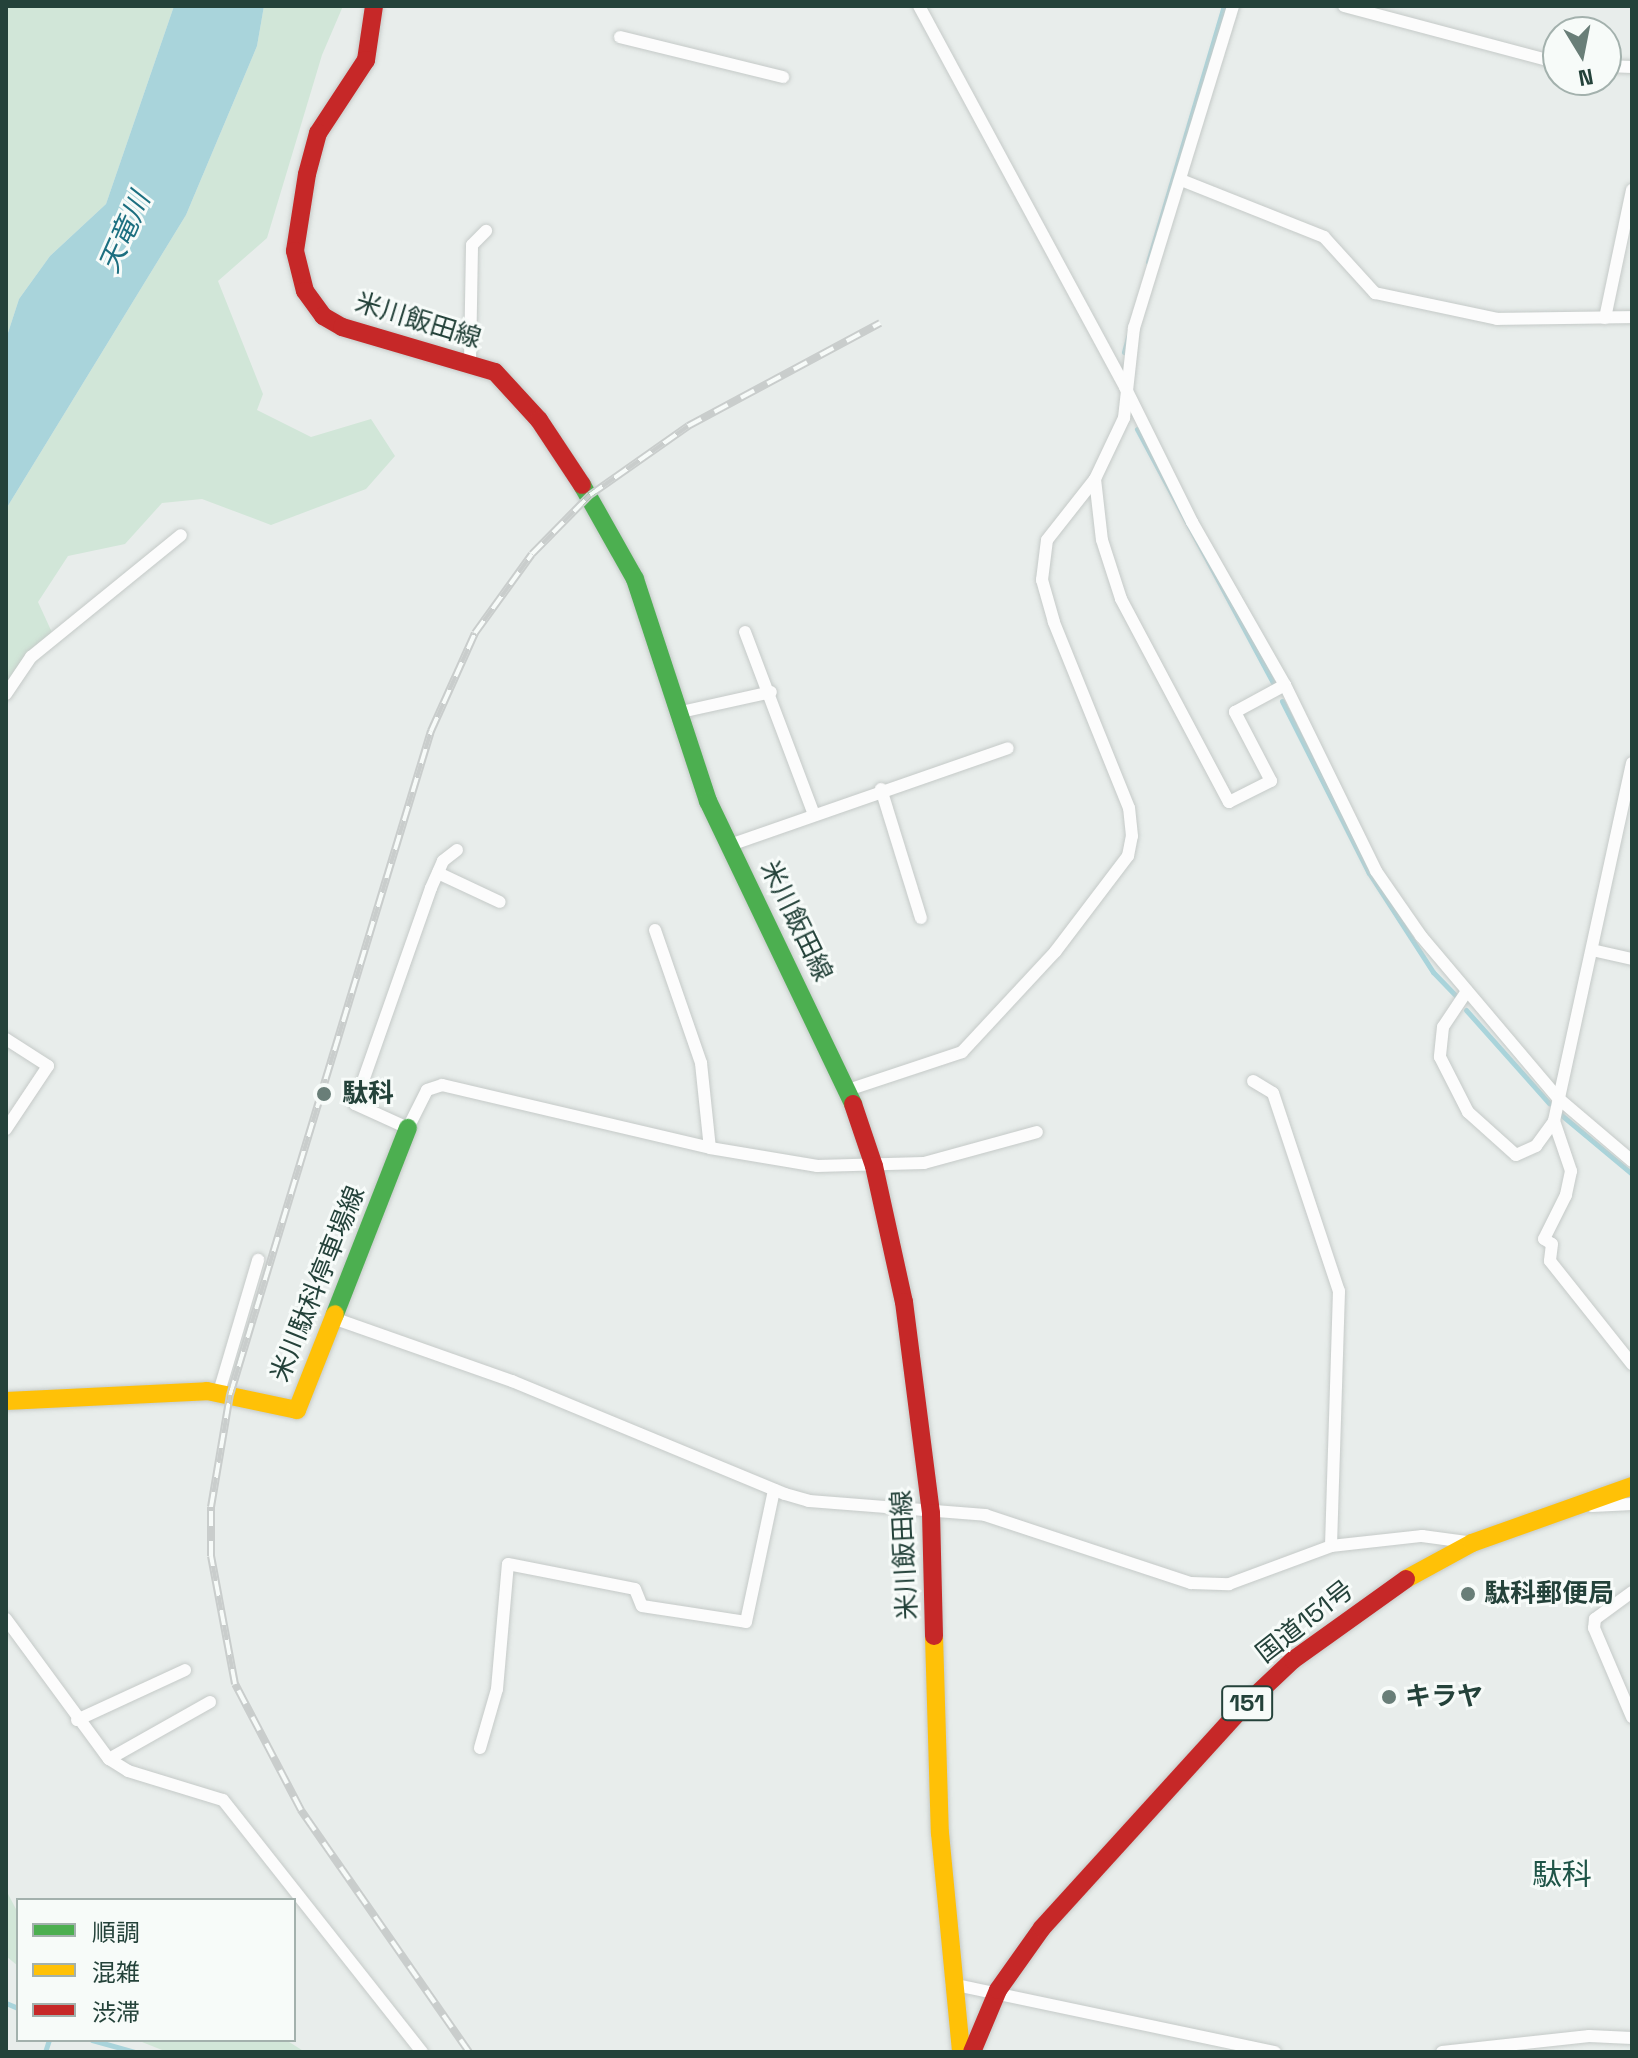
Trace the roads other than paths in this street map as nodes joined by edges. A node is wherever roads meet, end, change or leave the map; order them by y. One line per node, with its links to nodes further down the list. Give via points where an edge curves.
1 (374, 6): 13 (main road, 米川飯田線, via 366,60 318,133 299,216 299,272 312,302 342,327)
2 (919, 6): 14 (street)
3 (1233, 6): 8 (street)
4 (1344, 6): 6 (street)
5 (620, 37): 7 (street)
6 (1542, 59)
7 (783, 77)
8 (1181, 180): 12 (street, via 1324,237 1375,293 1497,319); 14 (street, via 1134,328)
9 (1632, 190): 12 (street)
10 (486, 231): 13 (street, via 472,245)
11 (1632, 317): 12 (street)
12 (1605, 318)
13 (470, 361): 21 (main road, 米川飯田線, via 495,372 518,394 590,495 640,591)
14 (1125, 387): 15 (street, via 1124,418); 18 (street, via 1192,522)
15 (1095, 479): 18 (street, via 1102,540 1121,599 1229,802 1271,781 1235,712); 37 (street, via 1047,540 1042,580 1129,808 1128,856 1055,952 962,1052)
16 (181, 535): 20 (street, via 31,657)
17 (745, 632): 19 (street)
18 (1285, 685): 34 (street, via 1376,871)
19 (771, 692): 21 (street); 25 (street)
20 (6, 694)
21 (681, 712): 26 (main road, 米川飯田線, via 708,801)
22 (1008, 748): 24 (street)
23 (1632, 763): 32 (street)
24 (881, 789): 25 (street); 30 (street)
25 (813, 812): 26 (street)
26 (730, 845): 37 (main road, 米川飯田線)
27 (457, 850): 28 (street)
28 (438, 873): 29 (street); 40 (street, via 355,1104)
29 (500, 902)
30 (921, 918)
31 (655, 930): 43 (street, via 701,1063)
32 (1592, 950): 33 (street); 38 (street)
33 (1632, 959)
34 (1467, 991): 38 (street); 39 (street, via 1443,1027 1440,1057 1468,1112 1516,1155 1536,1146)
35 (6, 1039): 41 (street, via 48,1066)
36 (1253, 1081): 57 (street, via 1273,1093 1339,1291)
37 (848, 1090): 45 (main road, 米川飯田線)
38 (1558, 1098): 39 (street); 44 (street)
39 (1554, 1121): 48 (street, via 1571,1171 1566,1195 1544,1239 1552,1244 1550,1261)
40 (408, 1128): 43 (street, via 427,1090 442,1085); 47 (main road, 米川駄科停車場線)
41 (6, 1129)
42 (1037, 1132): 45 (street, via 944,1159)
43 (710, 1148): 45 (street, via 817,1166)
44 (1632, 1161)
45 (874, 1166): 55 (main road, 米川飯田線, via 904,1302)
46 (258, 1260): 49 (street)
47 (333, 1318): 49 (main road, 米川駄科停車場線, via 297,1410); 52 (street, via 512,1381)
48 (1632, 1364)
49 (219, 1392): 50 (main road, 米川駄科停車場線)
50 (6, 1401)
51 (1632, 1486): 53 (main road, 国道151号 / 151)
52 (774, 1490): 55 (street, via 809,1501); 64 (street, via 746,1622 642,1606 635,1589 508,1564 497,1689)
53 (1579, 1501): 54 (street, via 1597,1508); 56 (main road, 国道151号 / 151)
54 (1632, 1504)
55 (931, 1513): 57 (street, via 985,1515 1191,1583 1212,1585 1229,1584); 66 (main road, 米川飯田線, via 940,1824)
56 (1472, 1543): 57 (street, via 1422,1536); 67 (main road, 国道151号 / 151, via 1346,1619 1242,1708 1042,1928)
57 (1331, 1546)
58 (1632, 1592): 62 (street, via 1595,1619 1594,1628)
59 (6, 1619): 63 (street)
60 (185, 1670): 63 (street)
61 (210, 1702): 65 (street)
62 (1632, 1717)
63 (77, 1720): 65 (street)
64 (480, 1748)
65 (109, 1759): 69 (street, via 128,1771 223,1800)
66 (952, 1984): 67 (street); 70 (main road, 米川飯田線)
67 (998, 1990): 71 (main road, 国道151号 / 151); 72 (street)
68 (1632, 2038): 73 (street, via 1589,2036)
69 (422, 2052)
70 (961, 2052)
71 (972, 2052)
72 (1275, 2052)
73 (1442, 2052)

